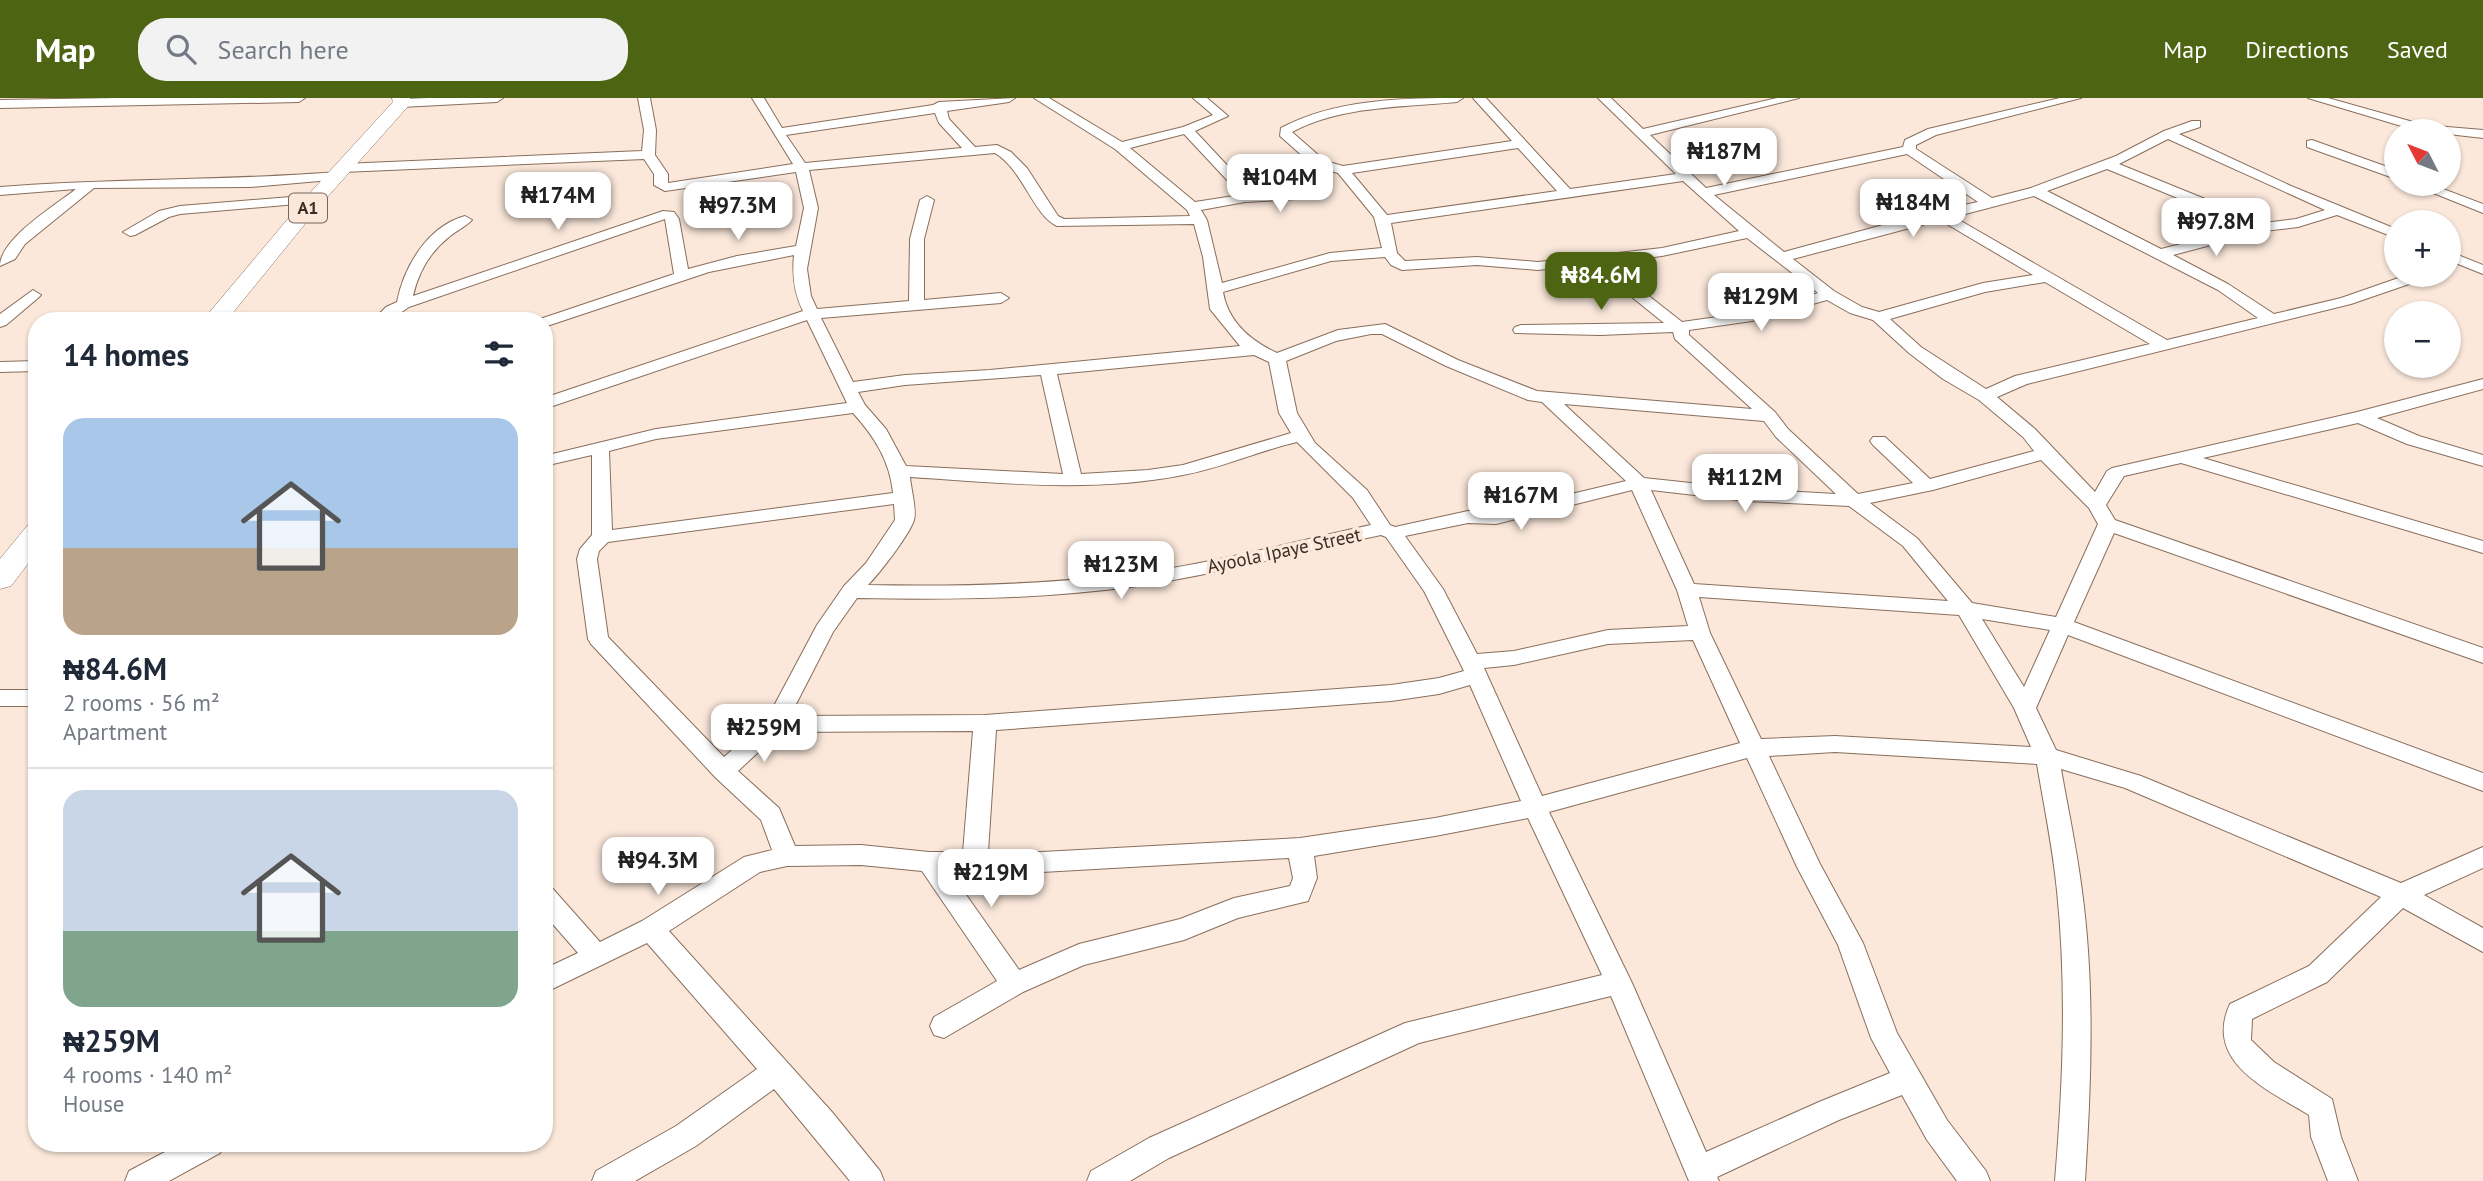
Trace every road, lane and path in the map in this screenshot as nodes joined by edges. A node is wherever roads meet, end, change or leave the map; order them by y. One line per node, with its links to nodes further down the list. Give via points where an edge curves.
1 (234, 98): 2 (street); 15 (street)
2 (299, 98)
3 (497, 98): 16 (street)
4 (644, 98): 36 (street)
5 (758, 98): 24 (street)
6 (1010, 98): 20 (street)
7 (1040, 98): 33 (street)
8 (1199, 98): 23 (street, via 1222,116)
9 (1457, 98): 18 (street)
10 (1479, 98): 30 (street)
11 (1604, 98): 26 (street)
12 (1793, 98): 17 (street)
13 (2075, 98): 35 (street, via 1932,132 1910,143)
14 (2314, 98): 21 (street)
15 (22, 101): 19 (street)
16 (402, 101): 41 (highway, A1)
17 (1761, 101): 26 (street)
18 (1378, 103): 39 (street, via 1308,120 1285,131 1320,164)
19 (0, 104)
20 (939, 107): 24 (street, via 890,109); 34 (street, via 943,120)
21 (2387, 119)
22 (2196, 124): 27 (street)
23 (1187, 130): 33 (street); 50 (street, via 1247,194)
24 (778, 132): 38 (street)
25 (2461, 132): 28 (street)
26 (1642, 133): 42 (street)
27 (2168, 134): 37 (street); 55 (street)
28 (2483, 134)
29 (2461, 138): 32 (street)
30 (1521, 144): 39 (street); 48 (street)
31 (2312, 144): 40 (street)
32 (2483, 144)
33 (1120, 146): 56 (street)
34 (971, 150): 38 (street); 56 (street, via 997,149 1009,156 1054,219 1062,223)
35 (1909, 150): 46 (street); 53 (street)
36 (649, 155): 38 (street, via 665,187); 41 (street)
37 (2105, 163): 45 (street); 60 (street)
38 (802, 167): 66 (street, via 811,208)
39 (1343, 170): 59 (street)
40 (2384, 171)
41 (340, 172): 43 (street, via 250,183); 51 (highway, A1)
42 (1686, 177): 46 (street); 48 (street)
43 (91, 184): 44 (street); 65 (street)
44 (0, 191)
45 (2036, 191): 53 (street); 68 (street)
46 (1703, 193): 63 (street)
47 (1312, 194): 50 (street)
48 (1567, 194): 59 (street)
49 (2449, 196): 54 (street)
50 (1245, 198): 56 (street)
51 (315, 199): 62 (street, via 180,209); 83 (highway, A1)
52 (927, 200): 82 (street, via 914,256)
53 (1988, 202): 57 (street)
54 (2483, 209)
55 (2339, 210): 60 (street, via 2298,223); 61 (street)
56 (1196, 214): 77 (street)
57 (1939, 214): 69 (street); 74 (street)
58 (465, 220): 81 (street, via 424,251)
59 (1383, 220): 67 (street)
60 (2263, 227): 68 (street)
61 (2384, 229)
62 (130, 232)
63 (1750, 233): 69 (street); 70 (street)
64 (0, 239): 65 (street)
65 (19, 241): 72 (street)
66 (802, 250): 75 (street, via 729,262); 85 (street, via 803,296)
67 (1388, 252): 70 (street, via 1402,266 1477,261 1538,266); 77 (street, via 1330,257)
68 (2161, 254): 87 (street)
69 (1782, 257): 78 (street)
70 (1596, 261): 90 (street)
71 (2461, 261): 73 (street)
72 (0, 262)
73 (2483, 270)
74 (2047, 277): 86 (street, via 1983,288); 92 (street)
75 (682, 278): 81 (street, via 672,219 663,215); 88 (street)
76 (2386, 287): 87 (street)
77 (1216, 289): 93 (street, via 1218,309)
78 (1829, 294): 86 (street); 90 (street, via 1770,313)
79 (33, 295): 89 (street)
80 (1001, 298): 82 (street)
81 (404, 304): 84 (street)
82 (917, 304): 85 (street)
83 (222, 312)
84 (390, 312)
85 (810, 314): 99 (street); 102 (street)
86 (1879, 317): 100 (street, via 1915,350)
87 (2268, 317): 92 (street)
88 (553, 319)
89 (0, 322)
90 (1681, 329): 91 (street); 104 (street, via 1681,336 1696,353)
91 (1521, 330)
92 (2166, 346): 100 (street, via 2032,377)
93 (1254, 350): 94 (street); 97 (street)
94 (1277, 359): 101 (street, via 1340,334 1385,329 1521,392); 106 (street, via 1289,413)
95 (28, 366): 96 (street)
96 (0, 367)
97 (1048, 369): 99 (street); 114 (street)
98 (2483, 384): 105 (street)
99 (847, 388): 103 (street)
100 (1985, 396): 109 (street)
101 (1547, 397): 104 (street); 115 (street)
102 (553, 401)
103 (857, 407): 108 (street); 113 (street, via 877,429)
104 (1769, 416): 118 (street)
105 (2360, 417): 110 (street); 112 (street, via 2413,440)
106 (1301, 436): 114 (street, via 1183,470); 121 (street, via 1318,458 1360,494)
107 (1879, 441): 116 (street)
108 (600, 446): 111 (street); 122 (street)
109 (2045, 453): 116 (street); 119 (street)
110 (2182, 458): 119 (street, via 2118,471); 124 (street)
111 (553, 459)
112 (2483, 461)
113 (900, 471): 114 (street); 117 (street)
114 (1073, 478)
115 (1639, 483): 118 (street); 121 (street, Ayoola Ipaye Street, via 1496,518 1468,517); 126 (street)
116 (1926, 486): 118 (street)
117 (905, 497): 122 (street); 127 (street, via 905,520)
118 (1854, 500): 128 (street, via 1910,542)
119 (2097, 505): 120 (street)
120 (2108, 524): 129 (street); 131 (street)
121 (1388, 531): 127 (street, Ayoola Ipaye Street, via 1175,574 1095,584 952,593); 132 (street, via 1433,589)
122 (602, 537): 140 (street, via 587,559 598,639)
123 (28, 543): 125 (highway)
124 (2483, 547)
125 (0, 579)
126 (1687, 590): 128 (street); 130 (street)
127 (852, 591): 137 (street, via 824,630)
128 (1966, 609): 129 (street); 135 (street)
129 (2062, 625): 135 (street); 141 (street)
130 (1700, 633): 132 (street, via 1608,637); 138 (street)
131 (2483, 656)
132 (1472, 669): 136 (street, via 1438,686 1391,693); 142 (street)
133 (0, 698): 134 (street)
134 (28, 698)
135 (2025, 708): 139 (street)
136 (985, 723): 137 (street); 147 (street)
137 (775, 724): 140 (street)
138 (1753, 748): 139 (street, via 1835,744); 142 (street); 158 (street, via 1850,943 1885,1038)
139 (2047, 756): 148 (street, via 2133,782); 166 (street, via 2070,891 2076,989)
140 (723, 771): 144 (street, via 771,815)
141 (2483, 782)
142 (1535, 807): 143 (street); 154 (street)
143 (1300, 848): 147 (street); 155 (street, via 1305,878 1299,894 1234,908 1184,929 1079,955)
144 (787, 856): 146 (street, via 861,855); 150 (street, via 753,864)
145 (2483, 857): 148 (street)
146 (929, 862): 147 (street); 155 (street)
147 (975, 862)
148 (2401, 894): 151 (street); 167 (street, via 2318,974 2240,1012 2236,1027 2238,1044 2250,1060 2322,1108 2326,1137)
149 (553, 906): 152 (street)
150 (651, 929): 152 (street); 157 (street)
151 (2483, 941)
152 (596, 955): 153 (street)
153 (553, 977)
154 (1619, 983): 160 (street); 164 (street, via 1415,1032 1158,1148)
155 (1014, 984): 156 (street)
156 (944, 1026)
157 (775, 1072): 162 (street, via 686,1136); 163 (street)
158 (1909, 1079): 160 (street); 165 (street, via 1937,1130)
159 (193, 1152): 161 (street)
160 (1702, 1175)
161 (139, 1181)
162 (607, 1181)
163 (869, 1181)
164 (1102, 1181)
165 (1975, 1181)
166 (2070, 1181)
167 (2343, 1181)

